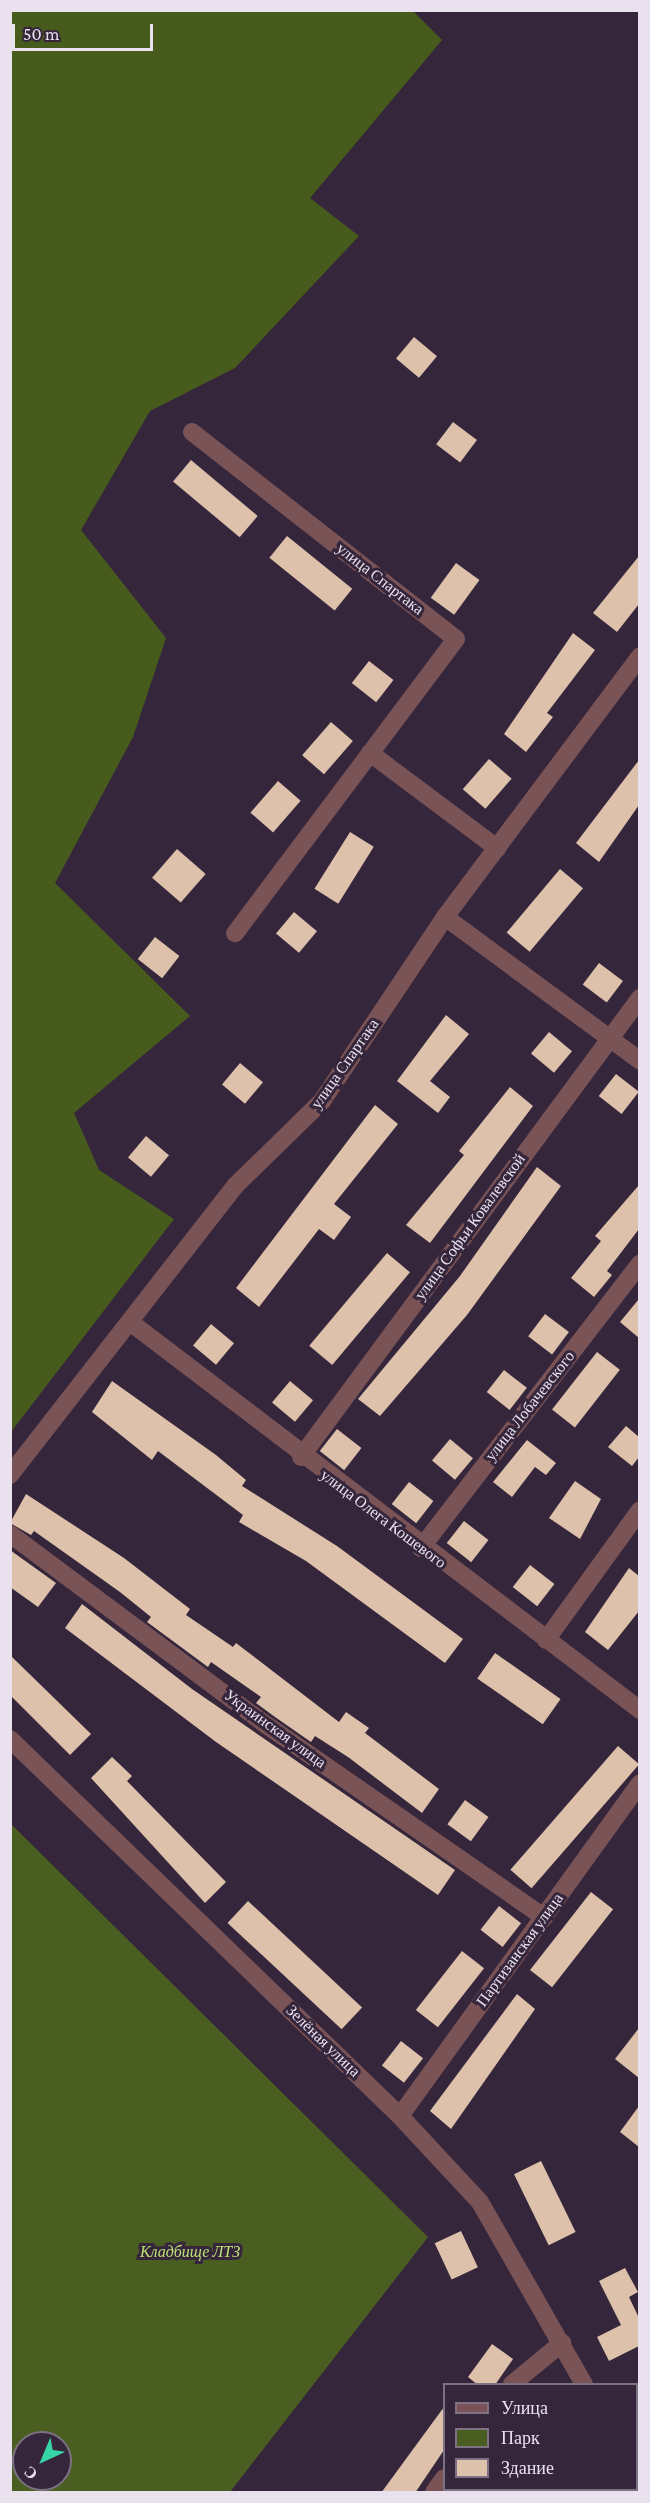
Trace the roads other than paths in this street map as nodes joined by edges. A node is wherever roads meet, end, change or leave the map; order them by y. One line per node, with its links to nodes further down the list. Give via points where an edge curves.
1 (192, 432): 3 (street, улица Спартака, via 456,639)
2 (639, 656): 4 (street, улица Спартака)
3 (370, 753): 4 (street); 6 (street, улица Спартака)
4 (497, 848): 5 (street, улица Спартака)
5 (445, 917): 8 (street); 11 (street, улица Спартака, via 322,1101 235,1186)
6 (235, 933)
7 (639, 998): 8 (street, улица Софьи Ковалевской)
8 (609, 1038): 9 (street); 12 (street, улица Софьи Ковалевской)
9 (639, 1061)
10 (639, 1264): 16 (street, улица Лобачевского)
11 (130, 1322): 12 (street, улица Олега Кошевого); 13 (street, улица Спартака)
12 (301, 1457): 16 (street, улица Олега Кошевого)
13 (10, 1474)
14 (639, 1510): 17 (street)
15 (10, 1534): 21 (street, Украинская улица, via 268,1726)
16 (421, 1548): 17 (street, улица Олега Кошевого)
17 (546, 1640): 18 (street, улица Олега Кошевого)
18 (639, 1710)
19 (10, 1739): 22 (street, Зелёная улица)
20 (639, 1783): 21 (street, Партизанская улица)
21 (544, 1917): 22 (street, Партизанская улица)
22 (400, 2116): 23 (street, Зелёная улица, via 480,2202)
23 (561, 2343): 24 (street); 25 (street, Зелёная улица)
24 (514, 2383)
25 (583, 2383)
26 (443, 2480): 27 (street)
27 (434, 2493)

